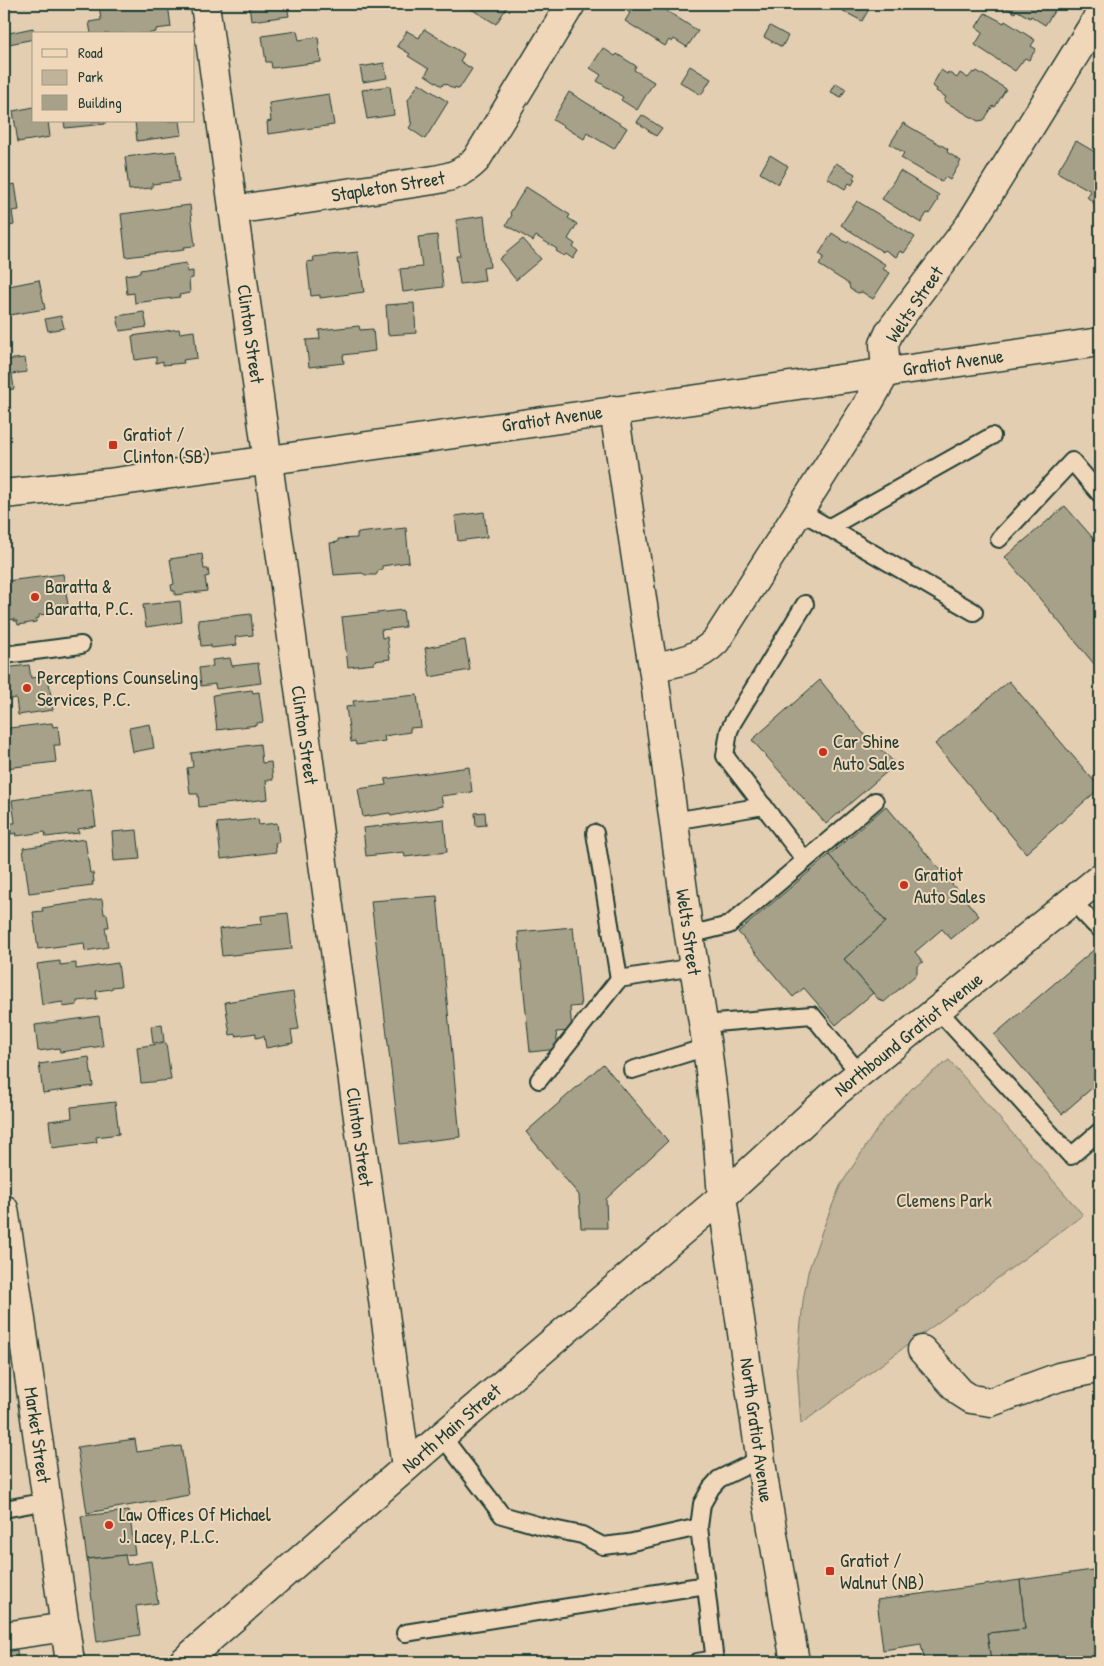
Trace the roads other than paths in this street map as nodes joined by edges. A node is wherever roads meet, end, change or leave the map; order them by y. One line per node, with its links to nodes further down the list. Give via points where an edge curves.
1 (205, 4): 4 (street, Clinton Street)
2 (571, 4): 4 (street, Stapleton Street, via 476,160 457,175)
3 (1100, 14): 6 (street, Welts Street, via 969,226 890,331 884,344)
4 (233, 210): 9 (street, Clinton Street)
5 (1100, 342): 6 (street, Gratiot Avenue)
6 (886, 372): 7 (street, Gratiot Avenue); 12 (street)
7 (614, 410): 9 (street, Gratiot Avenue); 19 (street, Welts Street)
8 (992, 436): 13 (lane)
9 (268, 460): 10 (street, Gratiot Avenue); 44 (street, Clinton Street)
10 (4, 494)
11 (1100, 494): 14 (lane, via 1072,461)
12 (800, 510): 13 (lane); 19 (street, via 716,641 695,657)
13 (828, 528): 16 (lane)
14 (999, 539)
15 (805, 604): 21 (lane, via 733,722 727,741 725,756)
16 (974, 612)
17 (81, 645): 18 (lane)
18 (4, 655)
19 (653, 666): 22 (street, Welts Street)
20 (875, 801): 24 (lane)
21 (764, 806): 22 (lane); 24 (lane)
22 (674, 821): 28 (street, Welts Street)
23 (594, 833): 30 (lane)
24 (805, 860): 28 (lane, via 729,925)
25 (1100, 878): 26 (street, Northbound Gratiot Avenue)
26 (1072, 901): 27 (lane); 31 (street, Northbound Gratiot Avenue)
27 (1100, 928)
28 (689, 934): 29 (street, Welts Street)
29 (694, 967): 30 (lane); 32 (street, Welts Street)
30 (619, 979): 35 (lane)
31 (938, 1010): 34 (street, Northbound Gratiot Avenue); 36 (lane, via 1071,1156)
32 (705, 1036): 33 (lane); 34 (lane, via 812,1015); 37 (street, Welts Street)
33 (632, 1070)
34 (859, 1073): 37 (street, Northbound Gratiot Avenue)
35 (538, 1080)
36 (1100, 1131)
37 (722, 1197): 42 (street, North Main Street); 43 (street, North Gratiot Avenue)
38 (4, 1209): 39 (street, Market Street)
39 (10, 1293): 45 (street, Market Street)
40 (922, 1350): 41 (street, via 960,1392 971,1399 991,1402 1066,1375)
41 (1100, 1368)
42 (442, 1436): 44 (street, North Main Street); 47 (lane, via 502,1515 582,1535 603,1546)
43 (760, 1459): 47 (lane, via 719,1479 702,1504); 56 (street, North Gratiot Avenue)
44 (406, 1467): 54 (street, North Main Street)
45 (48, 1501): 46 (lane); 49 (street, Market Street)
46 (4, 1509)
47 (699, 1527): 48 (lane)
48 (706, 1585): 50 (lane); 52 (lane)
49 (66, 1627): 51 (street); 53 (street, Market Street)
50 (405, 1633)
51 (4, 1636)
52 (715, 1661): 55 (lane)
53 (70, 1662)
54 (183, 1662)
55 (697, 1662)
56 (795, 1662)

